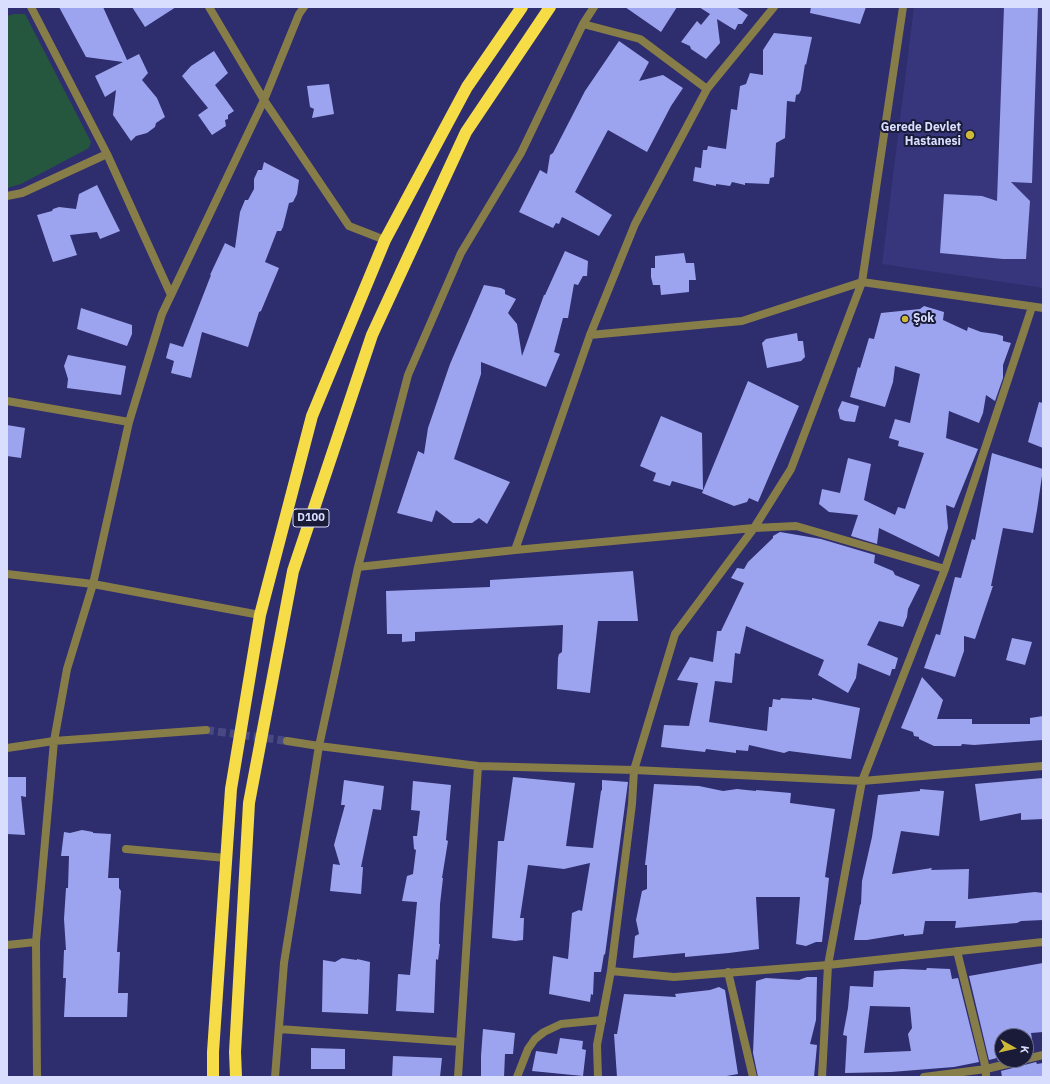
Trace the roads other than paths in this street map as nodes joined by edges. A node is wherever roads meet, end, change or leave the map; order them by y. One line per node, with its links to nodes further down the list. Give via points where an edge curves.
1 (31, 7): 12 (street)
2 (209, 7): 11 (street)
3 (304, 7): 11 (street)
4 (522, 7): 14 (highway, D100, via 467,87)
5 (550, 7): 54 (highway, D100, via 466,132 375,327 293,571 249,802 235,1052)
6 (594, 7): 9 (street)
7 (774, 7): 10 (street)
8 (903, 7): 15 (street)
9 (583, 24): 10 (street, via 640,39); 24 (street, via 521,153 461,253 408,375)
10 (707, 89): 19 (street, via 635,224)
11 (264, 100): 14 (street, via 349,226); 16 (street)
12 (107, 154): 13 (street, via 22,193); 16 (street)
13 (7, 196)
14 (385, 240): 28 (highway, D100, via 312,416)
15 (862, 282): 17 (street); 19 (street, via 742,321); 22 (street, via 791,469)
16 (171, 295): 21 (street, via 162,314)
17 (1032, 306): 18 (street); 25 (street)
18 (1043, 308)
19 (590, 335): 23 (street)
20 (7, 401): 21 (street)
21 (129, 422): 27 (street)
22 (754, 528): 23 (street); 25 (street, via 796,526); 36 (street, via 675,634)
23 (515, 550): 24 (street)
24 (358, 567): 32 (street)
25 (944, 569): 37 (street)
26 (7, 574): 27 (street)
27 (93, 584): 28 (street); 31 (street, via 67,669)
28 (260, 616): 39 (highway, D100, via 231,789)
29 (206, 730): 31 (street)
30 (287, 740): 32 (street)
31 (54, 741): 33 (street); 40 (street)
32 (319, 746): 34 (street); 48 (street, via 284,963)
33 (7, 748)
34 (478, 766): 36 (street); 49 (street)
35 (1043, 766): 37 (street)
36 (634, 770): 37 (street); 45 (street)
37 (862, 781): 44 (street)
38 (126, 849): 39 (street)
39 (226, 858): 53 (highway, D100)
40 (36, 942): 42 (street); 52 (street)
41 (1043, 942): 43 (street)
42 (7, 945)
43 (957, 950): 44 (street); 51 (street)
44 (828, 965): 46 (street); 60 (street)
45 (611, 971): 46 (street, via 674,976); 47 (street)
46 (728, 972): 59 (street)
47 (602, 1020): 57 (street, via 561,1024 544,1032 528,1049); 58 (street, via 597,1045)
48 (279, 1029): 49 (street); 55 (street)
49 (460, 1042): 56 (street)
50 (1001, 1068): 51 (street)
51 (986, 1073): 61 (street)
52 (37, 1077)
53 (213, 1077)
54 (236, 1077)
55 (275, 1077)
56 (458, 1077)
57 (517, 1077)
58 (598, 1077)
59 (753, 1077)
60 (822, 1077)
61 (924, 1077)

